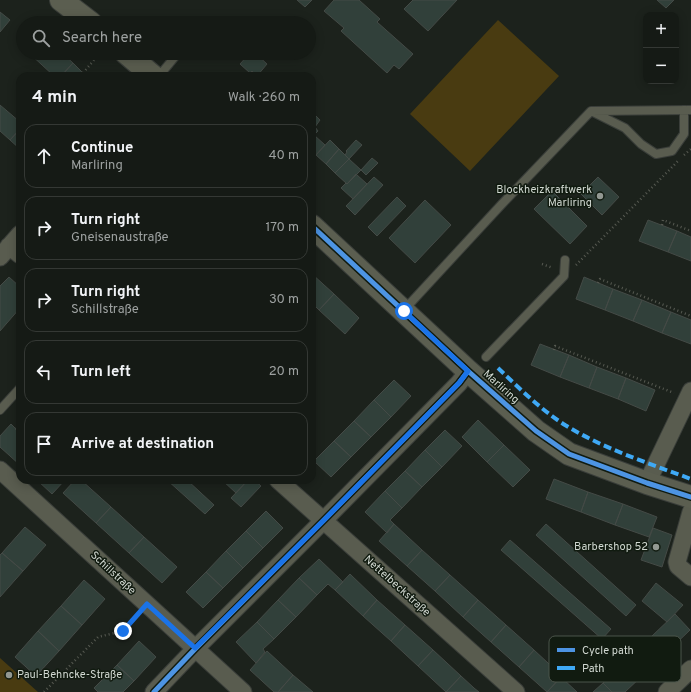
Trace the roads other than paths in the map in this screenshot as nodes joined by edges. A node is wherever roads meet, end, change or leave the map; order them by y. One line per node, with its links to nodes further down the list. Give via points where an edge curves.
1 (61, 0): 2 (street)
2 (82, 16)
3 (134, 60): 5 (street)
4 (172, 60): 6 (lane)
5 (148, 72)
6 (162, 72)
7 (688, 110): 8 (lane); 8 (lane, via 684,134 672,151 656,154 625,128)
8 (591, 111): 11 (lane)
9 (316, 230): 11 (street, Marliring)
10 (565, 260): 12 (lane, via 564,276)
11 (404, 311): 13 (street, Marliring)
12 (486, 357)
13 (468, 371): 18 (street, Marliring, via 536,431 568,454); 22 (street)
14 (16, 392): 16 (lane)
15 (689, 394): 18 (street)
16 (0, 410)
17 (0, 470): 24 (street, Schillstraße)
18 (647, 483): 20 (street, Marliring)
19 (283, 484): 22 (street, Nettelbeckstraße)
20 (691, 497)
21 (691, 512): 23 (street, via 677,562)
22 (324, 520): 24 (street); 30 (street, Nettelbeckstraße)
23 (691, 577)
24 (195, 648): 28 (street); 29 (street, Schillstraße)
25 (691, 669): 26 (street)
26 (681, 679)
27 (677, 682): 31 (street)
28 (154, 692)
29 (243, 692)
30 (516, 692)
31 (667, 692)

